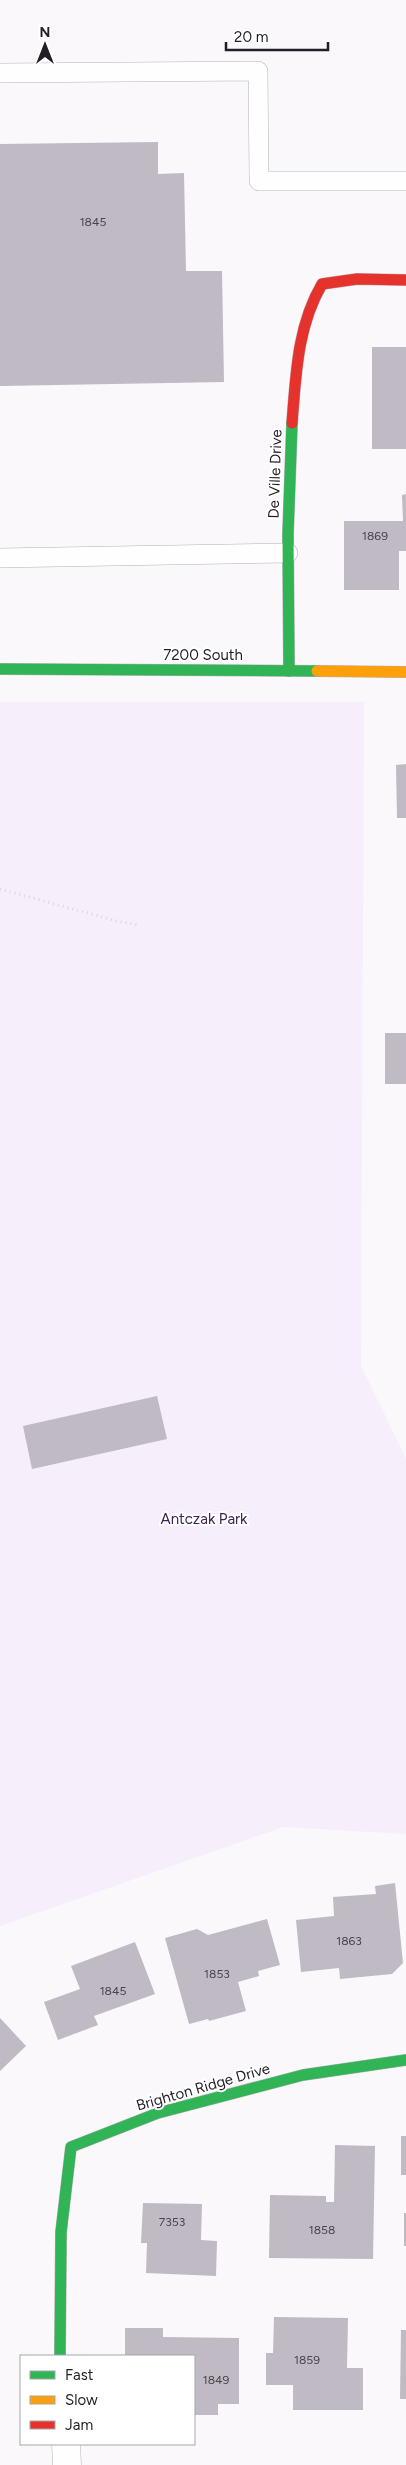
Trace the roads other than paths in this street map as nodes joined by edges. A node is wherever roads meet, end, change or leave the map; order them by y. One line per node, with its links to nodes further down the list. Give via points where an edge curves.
1 (0, 73): 2 (lane, via 258,71 259,181)
2 (406, 181)
3 (406, 280): 4 (street, De Ville Drive, via 357,279 322,284 310,302 301,330 288,462)
4 (288, 553): 5 (lane); 7 (street, De Ville Drive)
5 (0, 558)
6 (0, 669): 7 (street, 7200 South)
7 (289, 671): 8 (street, 7200 South)
8 (406, 672)
9 (406, 2060): 10 (street, Brighton Ridge Drive, via 303,2075 158,2113 71,2147 60,2232)
10 (60, 2355)
11 (66, 2445): 12 (street)
12 (68, 2465)

